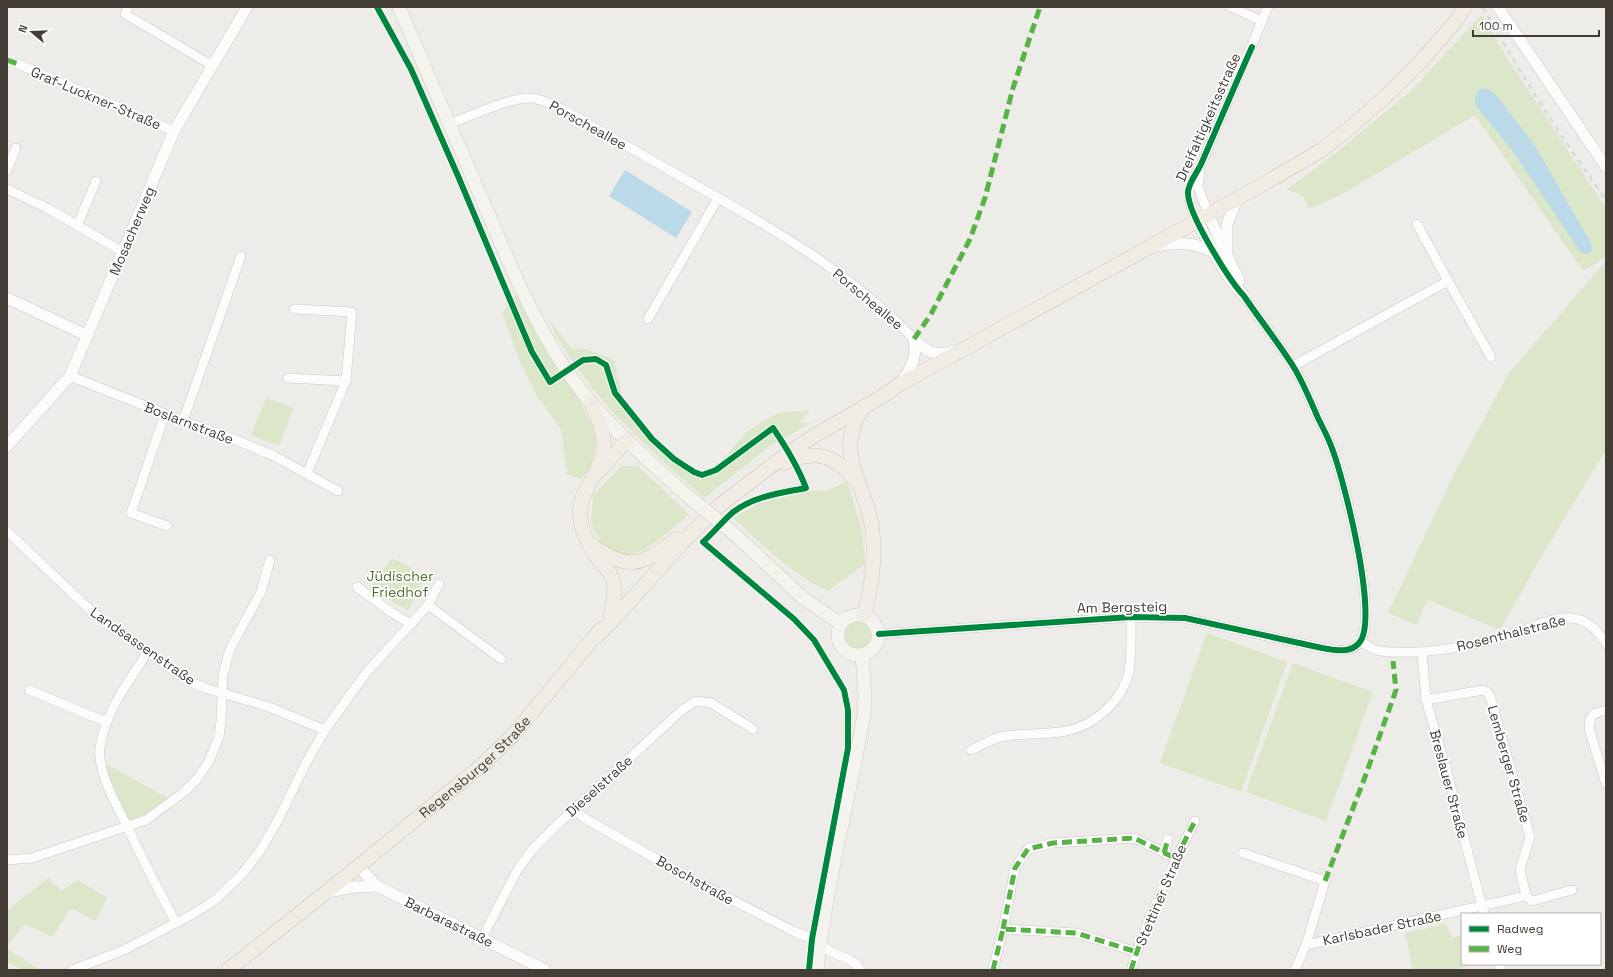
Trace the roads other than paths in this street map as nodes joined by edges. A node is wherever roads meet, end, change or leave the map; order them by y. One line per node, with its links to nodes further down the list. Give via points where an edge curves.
1 (128, 7): 10 (street, via 125,14)
2 (248, 7): 10 (street, Mosacherweg)
3 (399, 7): 11 (main road)
4 (1230, 7): 8 (street)
5 (1268, 7): 8 (street, Dreifaltigkeitsstraße)
6 (1465, 7): 20 (main road, via 1423,59 1387,96 1352,126 1322,150)
7 (1498, 7): 15 (street)
8 (1262, 22): 14 (street, Dreifaltigkeitsstraße)
9 (18, 64): 12 (street, Graf-Luckner-Straße)
10 (213, 66): 12 (street, Mosacherweg)
11 (450, 124): 19 (street, Porscheallee, via 513,101 528,98 544,101); 43 (main road, via 533,315 557,356)
12 (174, 131): 25 (street, Mosacherweg)
13 (16, 148): 16 (street)
14 (1201, 165): 21 (street, Dreifaltigkeitsstraße, via 1198,186); 21 (street, Dreifaltigkeitsstraße, via 1188,192 1189,203)
15 (1606, 167)
16 (7, 170)
17 (96, 181): 22 (street)
18 (7, 189): 22 (street)
19 (718, 198): 33 (street); 35 (street, Porscheallee, via 840,274 880,305)
20 (1237, 199): 21 (main road); 28 (street, via 1227,224)
21 (1202, 217): 24 (main road); 26 (street); 28 (street)
22 (78, 224): 25 (street)
23 (1417, 224): 29 (street)
24 (1148, 248): 26 (street, via 1183,243 1204,247); 36 (main road)
25 (123, 252): 34 (street, Mosacherweg)
26 (1214, 252): 30 (street)
27 (241, 256): 46 (street)
28 (1227, 256): 30 (street)
29 (1448, 281): 37 (street); 38 (street)
30 (1244, 296): 38 (street)
31 (7, 298): 34 (street)
32 (294, 309): 41 (street, via 352,312)
33 (648, 319)
34 (88, 336): 39 (street, Mosacherweg)
35 (914, 339): 36 (street, via 936,354); 42 (street, via 916,348 913,365)
36 (966, 348): 42 (main road)
37 (1491, 357)
38 (1293, 366): 69 (street, via 1333,449 1347,494 1363,586 1365,628)
39 (70, 376): 45 (street, Boslarnstraße); 48 (street, Mosacherweg)
40 (288, 378): 41 (street)
41 (346, 381): 49 (street)
42 (898, 385): 44 (main road); 55 (main road, via 879,392 812,431 758,467)
43 (591, 403): 47 (main road); 50 (main road, via 605,438)
44 (865, 407): 51 (main road, via 814,436); 52 (main road, via 856,421 850,446 853,468)
45 (165, 414): 46 (street, Boslarnstraße); 54 (street, via 131,513)
46 (183, 421): 49 (street, Boslarnstraße, via 272,455)
47 (627, 440): 50 (main road); 66 (main road, bridge, via 803,598)
48 (7, 446)
49 (306, 473): 53 (street, Boslarnstraße)
50 (592, 478): 57 (main road, via 580,511)
51 (753, 479): 52 (main road, via 789,461 808,455 826,456 839,463); 68 (main road, via 720,505 681,544)
52 (860, 486): 62 (main road, via 868,506 873,548 872,582)
53 (338, 491)
54 (167, 526)
55 (688, 529): 57 (main road, via 657,553 634,562 614,559); 63 (main road, Regensburger Straße)
56 (7, 531): 72 (street, Landsassenstraße, via 91,611)
57 (588, 543): 63 (main road, via 610,573 614,584 615,594)
58 (270, 560): 76 (street, via 260,592 230,648 223,675)
59 (439, 584): 61 (street)
60 (357, 587): 65 (street)
61 (428, 605): 65 (street); 74 (street)
62 (864, 615): 66 (main road, via 854,615); 67 (main road, via 877,626)
63 (610, 616): 68 (main road, Regensburger Straße)
64 (1131, 617): 67 (street, Am Bergsteig); 69 (street, Am Bergsteig, via 1185,618 1322,648 1353,649); 82 (street, via 1129,671 1124,684 1106,710 1094,720 1066,732 1004,736)
65 (411, 624): 81 (street, via 366,673)
66 (841, 624): 73 (main road, via 838,635 842,648 853,655)
67 (879, 634): 73 (main road, via 876,645)
68 (596, 637): 92 (main road, Regensburger Straße, via 514,734 482,765)
69 (1361, 642): 71 (street, Rosenthalstraße, via 1379,651)
70 (1606, 644): 71 (street, Rosenthalstraße, via 1599,631 1582,620 1570,617 1504,636)
71 (1422, 652): 77 (street, Breslauer Straße)
72 (147, 653): 76 (street, Landsassenstraße, via 188,681); 79 (street, via 111,709)
73 (862, 656): 103 (main road, via 864,714)
74 (501, 659)
75 (28, 690): 79 (street)
76 (222, 693): 81 (street, Landsassenstraße, via 269,707); 86 (street, via 219,737 209,761 197,779 146,820)
77 (1426, 700): 96 (street, Lemberger Straße, via 1483,690 1490,696 1530,837 1520,870); 97 (street, Breslauer Straße)
78 (1606, 710): 83 (street, via 1593,714 1589,728)
79 (106, 722): 86 (street, via 100,760)
80 (753, 729): 84 (street, Dieselstraße, via 710,703 696,701 682,710)
81 (325, 730): 100 (street, via 260,851 242,874 215,900)
82 (971, 750)
83 (1606, 784)
84 (575, 810): 102 (street, Dieselstraße, via 532,850 518,869); 103 (street, Boschstraße, via 584,818 695,881)
85 (1195, 821): 90 (street, Stettiner Straße)
86 (127, 827): 91 (street, via 32,858); 100 (street)
87 (1168, 839): 88 (street)
88 (1164, 853): 90 (street); 101 (street, via 1134,838 1053,843 1028,849 1015,868)
89 (1243, 853): 104 (street, via 1325,881)
90 (1175, 858): 105 (street, Stettiner Straße)
91 (7, 860)
92 (358, 866): 93 (street, Barbarastraße); 95 (main road, Regensburger Straße)
93 (377, 886): 95 (street); 102 (street, Barbarastraße)
94 (1572, 890): 96 (street, via 1532,901)
95 (326, 892): 107 (main road, Regensburger Straße)
96 (1526, 896): 97 (street)
97 (1483, 910): 98 (street, Karlsbader Straße)
98 (1466, 913)
99 (1461, 914): 104 (street, Karlsbader Straße)
100 (176, 923): 106 (street, via 124,950)
101 (1003, 929): 105 (street, via 1076,933); 111 (street)
102 (482, 938): 108 (street, Barbarastraße)
103 (820, 945): 109 (main road); 110 (street, Boschstraße, via 850,960)
104 (1306, 945): 113 (street)
105 (1137, 952): 112 (street, Stettiner Straße)
106 (72, 970)
107 (228, 970)
108 (545, 970)
109 (817, 970)
110 (860, 970)
111 (993, 970)
112 (1131, 970)
113 (1295, 970)

